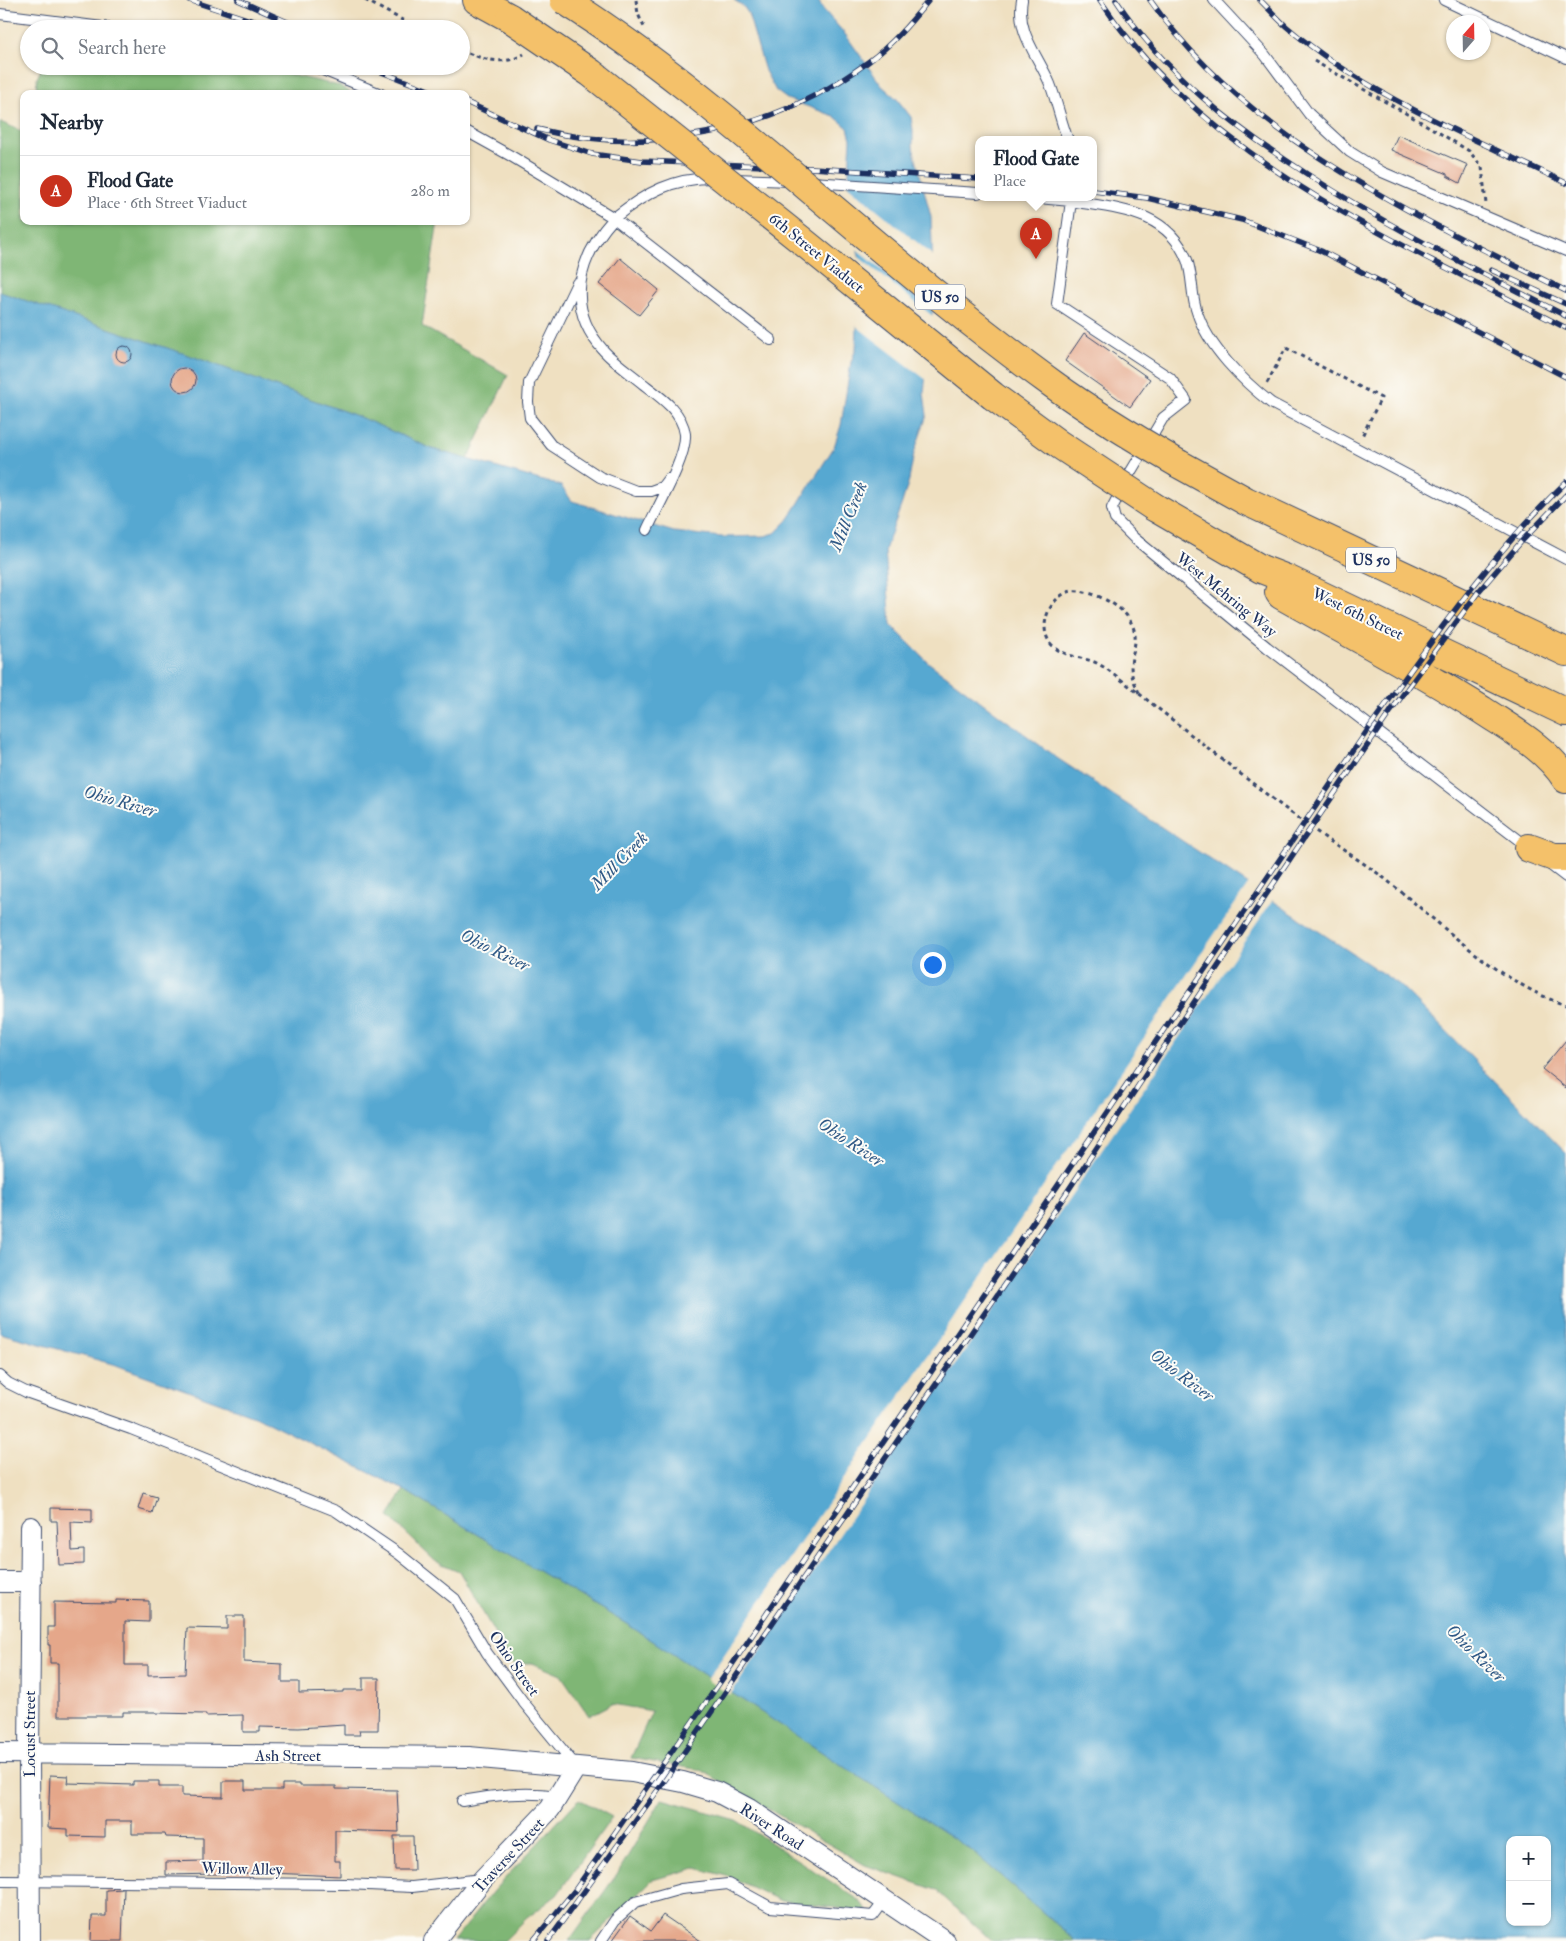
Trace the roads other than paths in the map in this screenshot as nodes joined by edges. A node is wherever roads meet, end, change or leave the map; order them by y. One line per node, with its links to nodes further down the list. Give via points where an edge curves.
1 (477, 0): 21 (highway, 6th Street Viaduct / US 50, bridge, via 510,18 591,73 993,396)
2 (564, 0): 25 (highway, US 50, bridge, via 637,49 710,105 942,298 1055,386 1129,435 1246,501)
3 (1022, 0): 12 (lane, via 1021,19 1025,34 1049,82)
4 (1214, 0): 17 (lane, via 1265,55 1309,114 1350,152 1382,172)
5 (1444, 0): 8 (lane)
6 (0, 14): 7 (lane)
7 (47, 20)
8 (1566, 58)
9 (335, 75): 10 (lane)
10 (371, 90)
11 (470, 134): 16 (lane)
12 (1067, 136)
13 (975, 193): 16 (lane, via 707,178 650,192)
14 (1072, 201): 28 (lane, West Mehring Way, via 1057,304 1170,378 1186,400 1163,418 1152,434 1112,508 1114,519 1267,647)
15 (1082, 201): 23 (lane, via 1131,211 1163,227 1187,260 1196,311 1203,328 1232,366 1271,403)
16 (614, 218): 18 (lane, via 597,240); 19 (lane)
17 (1566, 251)
18 (580, 277): 20 (lane, via 578,294 592,334 604,351 669,403 681,421 685,435); 20 (lane, via 529,383 530,418 551,445 600,477 636,491 662,487)
19 (771, 340)
20 (675, 471): 22 (lane)
21 (1154, 507): 24 (highway, West 6th Street / US 50)
22 (647, 530)
23 (1566, 559)
24 (1261, 569): 26 (highway, West 6th Street / US 50); 27 (highway, via 1281,595 1425,675 1526,738 1546,755)
25 (1566, 652)
26 (1566, 712)
27 (1566, 780)
28 (1529, 848): 29 (highway, via 1554,857); 30 (lane, West Mehring Way)
29 (1566, 857)
30 (1566, 877)
31 (0, 1376): 37 (lane, Ohio Street, via 26,1392 131,1429 336,1511 455,1599 487,1653)
32 (31, 1527): 34 (street, Locust Street)
33 (0, 1582): 34 (street)
34 (31, 1582): 36 (street, Locust Street)
35 (0, 1753): 36 (street, Ash Street)
36 (29, 1754): 37 (street, Ash Street, via 469,1757); 42 (street, Locust Street)
37 (576, 1767): 38 (street, Traverse Street); 43 (street, River Road, via 632,1772 717,1792)
38 (558, 1796): 39 (lane, via 528,1792); 40 (street, Traverse Street, via 550,1809)
39 (462, 1800)
40 (483, 1879): 42 (lane, Willow Alley, via 412,1887); 45 (street, Traverse Street)
41 (0, 1881): 42 (lane, Willow Alley)
42 (30, 1881): 44 (street, Locust Street)
43 (885, 1900): 46 (lane, via 872,1916 770,1907 728,1884 681,1889 635,1902 615,1920); 47 (street, River Road)
44 (30, 1941)
45 (434, 1941)
46 (601, 1941)
47 (946, 1941)

